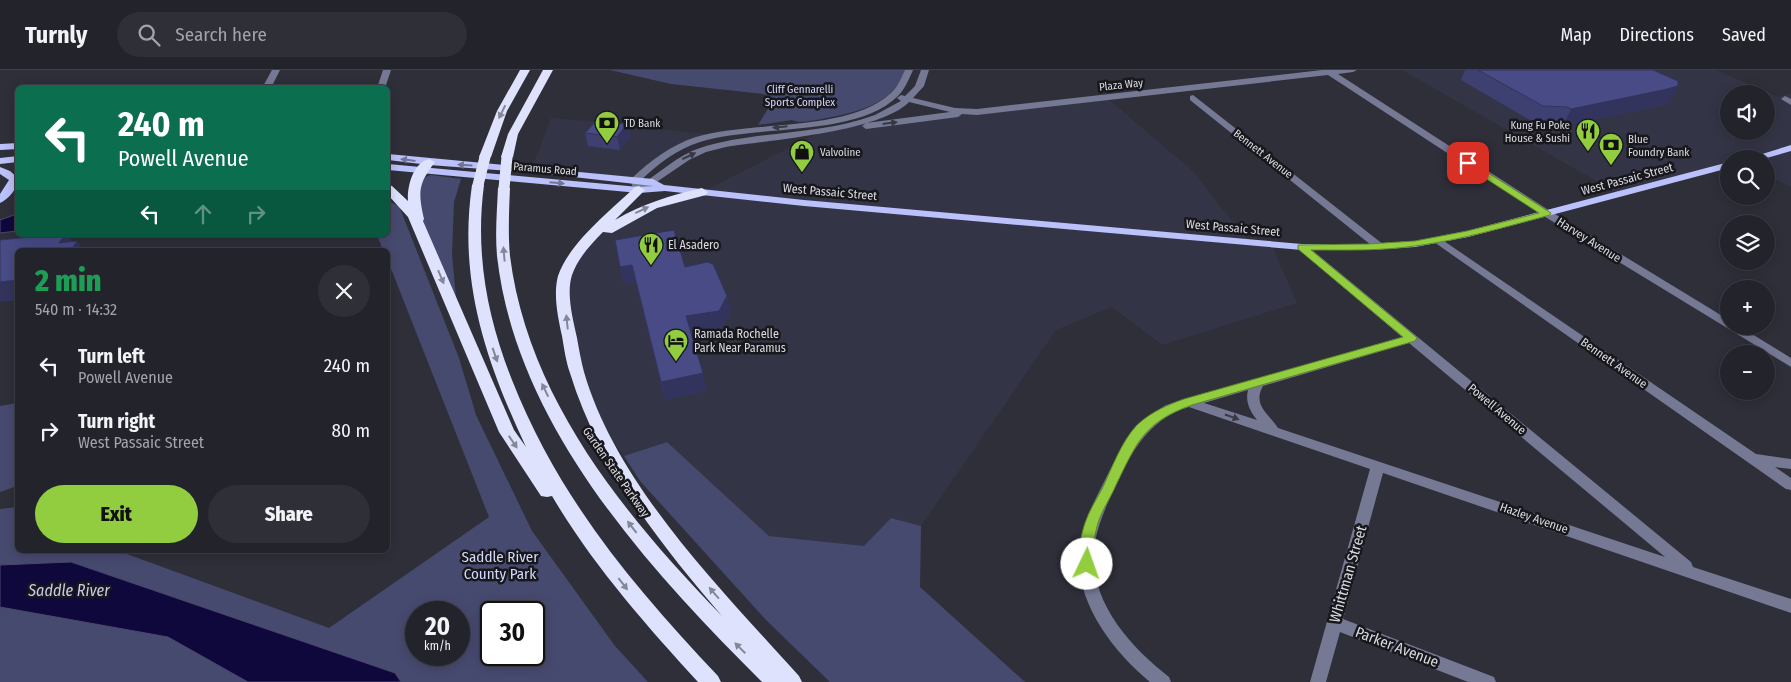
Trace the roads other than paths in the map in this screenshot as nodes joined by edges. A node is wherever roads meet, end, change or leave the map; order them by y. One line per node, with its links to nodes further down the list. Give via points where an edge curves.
1 (276, 70): 9 (street)
2 (387, 70): 10 (street)
3 (525, 70): 51 (highway, one-way to 51, bridge, via 502,111 478,185 474,234 481,308 507,390 528,438 556,490)
4 (548, 70): 56 (highway, Garden State Parkway, one-way to 4, bridge, via 682,587 596,480 565,430 524,341 505,264 502,230 504,188 507,157 514,134)
5 (909, 70): 11 (street)
6 (925, 70): 13 (street, via 918,88)
7 (1353, 70): 8 (street, Plaza Way)
8 (1328, 71): 14 (street, Plaza Way); 34 (street, Harvey Avenue)
9 (268, 85)
10 (381, 85)
11 (893, 96): 13 (street, Plaza Way); 28 (street, one-way to 28, via 838,120 699,139 651,164)
12 (1193, 98): 39 (street, Bennett Avenue)
13 (907, 99): 14 (street, Plaza Way, via 955,110); 15 (street, via 877,117)
14 (993, 111): 15 (street, one-way to 14)
15 (824, 130): 27 (street, one-way to 15, via 673,164 702,150)
16 (15, 146): 17 (main road)
17 (0, 147)
18 (1791, 148): 19 (main road)
19 (1775, 152)
20 (390, 157): 23 (main road, one-way to 20)
21 (15, 160): 22 (main road)
22 (0, 161)
23 (425, 166): 24 (main road); 28 (main road, Paramus Road); 35 (highway, via 416,177 413,193)
24 (390, 167)
25 (1720, 167): 34 (main road, West Passaic Street)
26 (0, 170): 33 (main road, via 14,180)
27 (653, 182): 28 (street); 29 (main road, Paramus Road)
28 (637, 185): 29 (main road, Paramus Road); 37 (highway)
29 (666, 188): 31 (main road, Paramus Road)
30 (390, 191): 35 (highway, via 404,203)
31 (702, 192): 32 (main road, Paramus Road); 37 (highway, one-way to 31, via 642,210)
32 (728, 195): 38 (main road, West Passaic Street)
33 (0, 200)
34 (1546, 213): 36 (main road, West Passaic Street); 40 (street, Harvey Avenue)
35 (422, 232): 51 (highway, one-way to 51, via 507,432 546,490)
36 (1438, 240): 39 (main road, West Passaic Street); 47 (street, Bennett Avenue)
37 (586, 244): 57 (highway, one-way to 37, via 664,532 635,491 591,410 568,336 564,298 565,276 573,259)
38 (1302, 247): 39 (main road, West Passaic Street); 42 (street, Powell Avenue)
39 (1380, 247)
40 (1720, 320)
41 (1745, 335): 43 (street, Harvey Avenue)
42 (1412, 338): 44 (street); 52 (street, Powell Avenue)
43 (1791, 363)
44 (1259, 382): 45 (street); 46 (street, Hazley Avenue, via 1254,392 1255,409)
45 (1188, 402): 46 (street, Hazley Avenue, one-way to 46); 58 (street, via 1154,417 1131,443 1092,523 1087,546 1087,564 1100,611 1134,657)
46 (1276, 432): 49 (street, Hazley Avenue)
47 (1752, 458): 48 (street); 50 (street, Bennett Avenue)
48 (1791, 464)
49 (1378, 466): 52 (street, Hazley Avenue); 54 (street, Whittman Street)
50 (1791, 486)
51 (593, 546): 55 (highway, one-way to 55, via 639,604)
52 (1691, 571): 53 (street, Hazley Avenue)
53 (1791, 606)
54 (1335, 623): 59 (street, Whittman Street); 60 (street, Parker Avenue)
55 (711, 682)
56 (775, 682)
57 (792, 682)
58 (1164, 682)
59 (1318, 682)
60 (1488, 682)

